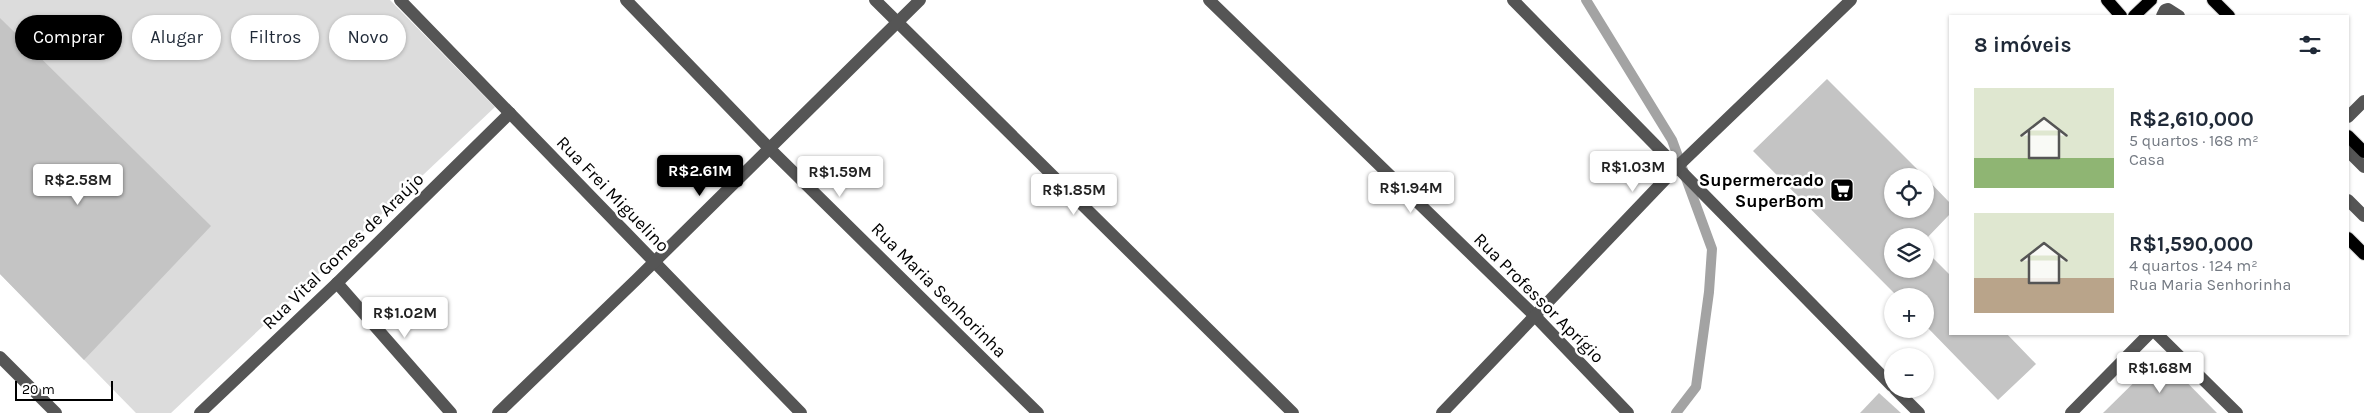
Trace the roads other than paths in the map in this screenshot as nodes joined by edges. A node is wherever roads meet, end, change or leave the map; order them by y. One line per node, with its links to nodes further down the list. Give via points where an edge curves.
1 (400, 0): 18 (street, Rua Frei Miguelino)
2 (626, 0): 21 (street, Rua Maria Senhorinha)
3 (875, 0): 16 (street)
4 (920, 0): 16 (street)
5 (1209, 0): 32 (street, Rua Professor Aprígio)
6 (1513, 0): 24 (street)
7 (1850, 0): 24 (street)
8 (2106, 0): 11 (main road)
9 (2151, 0): 12 (main road)
10 (2213, 0): 15 (main road)
11 (2121, 15)
12 (2135, 15)
13 (2162, 15): 14 (street, via 2168,9)
14 (2177, 15)
15 (2228, 15)
16 (897, 22): 21 (street); 44 (street)
17 (2364, 101): 19 (street)
18 (510, 113): 30 (street, Rua Frei Miguelino); 31 (street, Rua Vital Gomes de Araújo)
19 (2349, 116)
20 (2349, 137): 23 (main road)
21 (770, 148): 30 (street); 43 (street, Rua Maria Senhorinha)
22 (2349, 152): 25 (street)
23 (2364, 152)
24 (1677, 167): 32 (street); 36 (street)
25 (2364, 167)
26 (2349, 201): 27 (street)
27 (2364, 216)
28 (2349, 239): 29 (main road)
29 (2364, 254)
30 (654, 261): 41 (street); 42 (street, Rua Frei Miguelino)
31 (337, 283): 39 (street, Rua Vital Gomes de Araújo); 40 (street)
32 (1535, 316): 45 (street); 46 (street, Rua Professor Aprígio)
33 (2148, 335): 48 (street)
34 (2158, 335): 49 (street)
35 (0, 357): 38 (street)
36 (1884, 378)
37 (1904, 398): 47 (street)
38 (56, 413)
39 (200, 413)
40 (452, 413)
41 (498, 413)
42 (802, 413)
43 (1038, 413)
44 (1294, 413)
45 (1442, 413)
46 (1628, 413)
47 (1919, 413)
48 (2071, 413)
49 (2236, 413)

